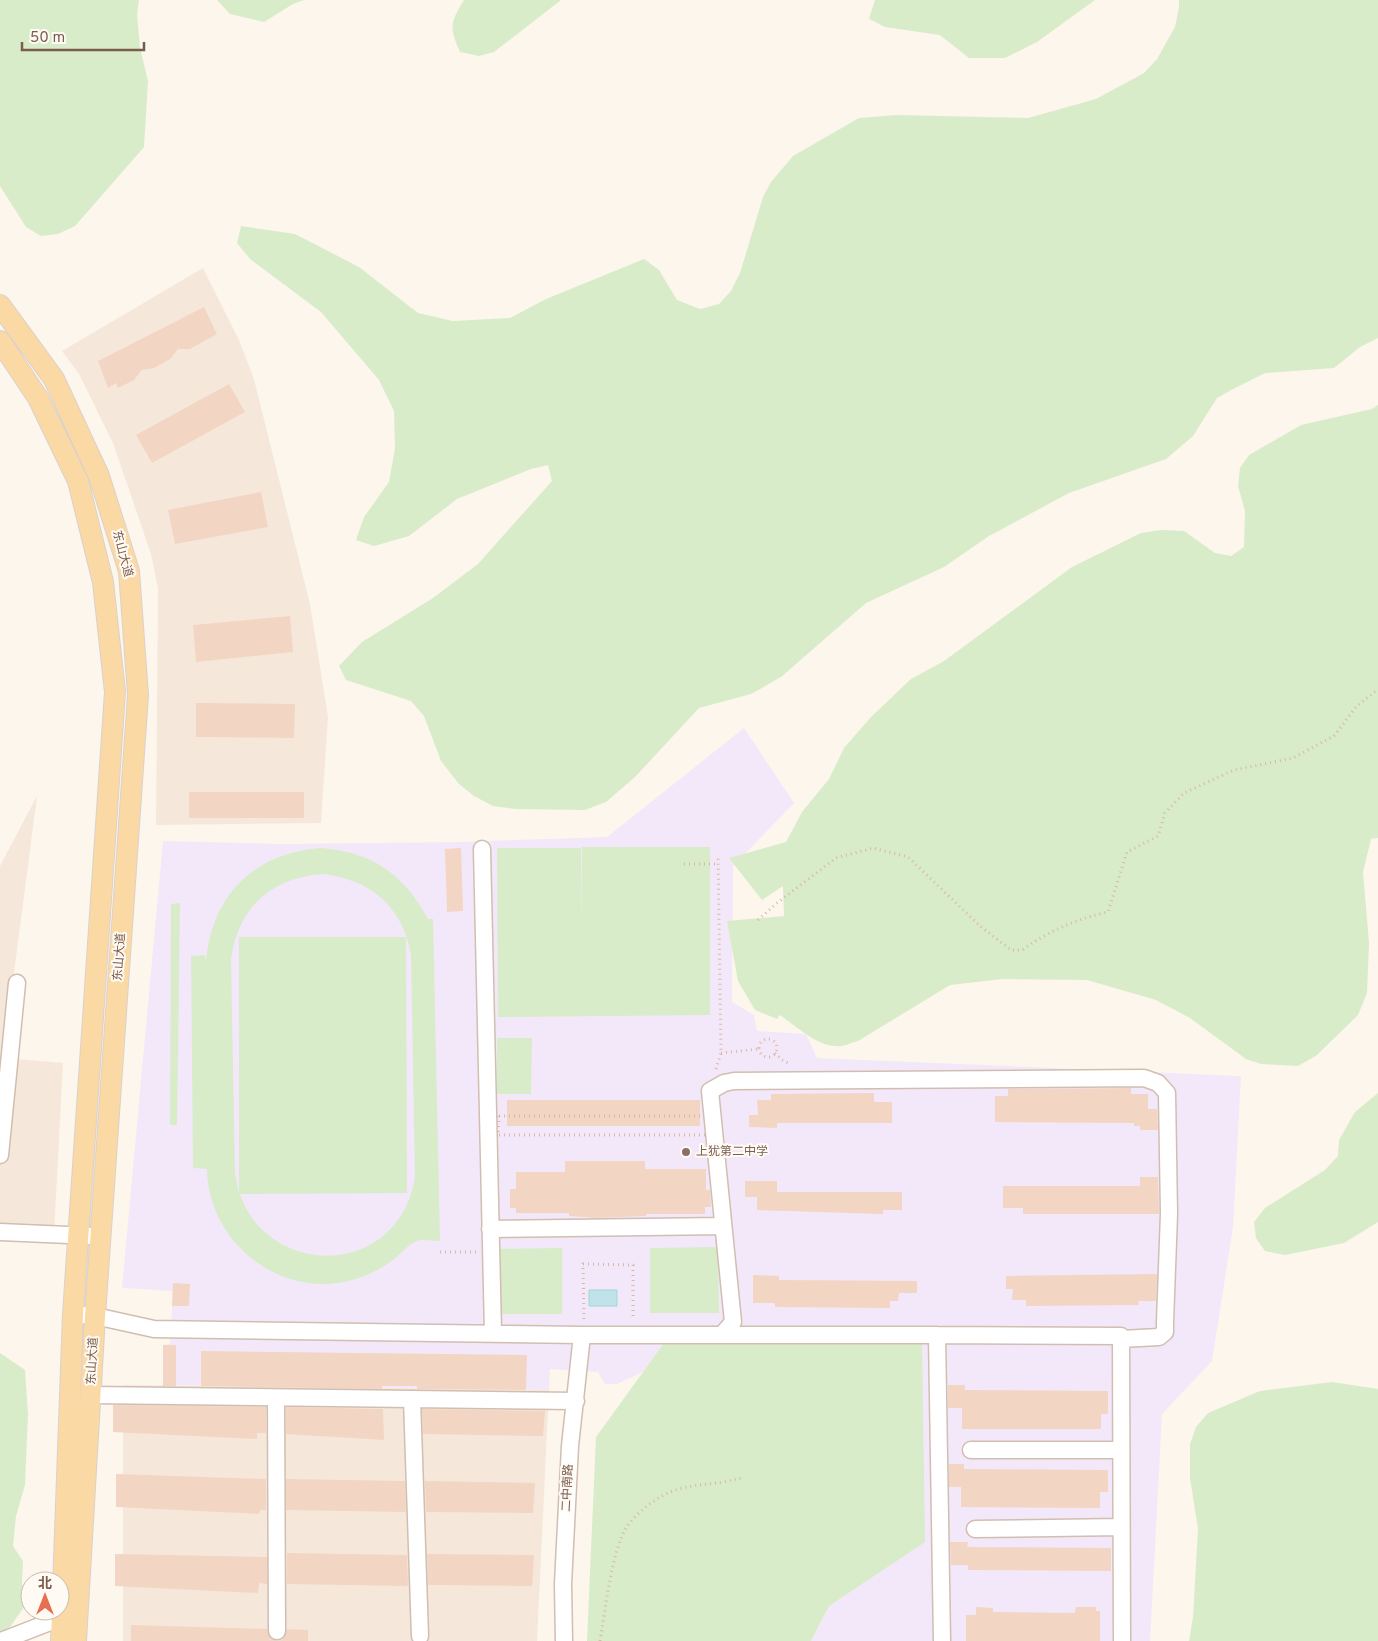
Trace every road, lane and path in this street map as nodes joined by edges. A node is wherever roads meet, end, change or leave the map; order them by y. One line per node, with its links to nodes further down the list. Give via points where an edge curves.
1 (0, 305): 21 (main road, 东山大道, via 54,379 98,476 129,571 138,695)
2 (0, 342): 20 (main road, 东山大道, via 38,398 78,481 103,582 115,692)
3 (1378, 690): 8 (path, via 1356,707 1334,736 1293,758 1234,770 1184,793 1165,814 1158,836 1127,852 1108,912 1087,916 1043,935 1022,950 1011,950 980,926 908,857 873,848 836,858)
4 (482, 849): 18 (street)
5 (718, 855): 7 (path)
6 (684, 864): 7 (path)
7 (718, 864): 11 (path)
8 (758, 920)
9 (17, 983): 16 (street)
10 (759, 1049): 11 (path); 12 (path, via 766,1057); 12 (path, via 762,1041 770,1040 776,1046)
11 (721, 1053): 14 (path)
12 (775, 1053): 13 (path, via 782,1060)
13 (795, 1064)
14 (710, 1092): 17 (street); 31 (street, via 734,1081 1144,1078 1158,1082 1167,1093 1169,1214 1165,1332 1159,1337)
15 (498, 1116): 15 (path, via 498,1135 710,1135 710,1116)
16 (0, 1155)
17 (723, 1226): 18 (street); 29 (street, via 733,1322)
18 (490, 1229): 28 (street)
19 (0, 1232): 20 (street)
20 (79, 1236): 21 (street); 24 (main road, 东山大道)
21 (101, 1236): 25 (main road, 东山大道)
22 (440, 1252): 23 (path)
23 (478, 1252)
24 (73, 1314): 25 (street); 41 (main road, 东山大道)
25 (95, 1316): 28 (street, via 154,1329); 32 (main road, 东山大道)
26 (633, 1320): 27 (path, via 633,1265 583,1264)
27 (583, 1328): 28 (street); 29 (street); 35 (street, 二中南路)
28 (493, 1333)
29 (722, 1335): 30 (street)
30 (937, 1335): 31 (street, via 1121,1336); 51 (street)
31 (1121, 1339): 37 (street)
32 (91, 1395): 33 (street); 48 (main road, 东山大道)
33 (276, 1398): 34 (street); 44 (street)
34 (412, 1399): 35 (street); 45 (street)
35 (576, 1401): 49 (street, 二中南路, via 570,1446 563,1584)
36 (971, 1450): 37 (street)
37 (1121, 1450): 39 (street)
38 (742, 1478): 50 (path, via 670,1492 645,1507 627,1526 619,1544)
39 (1121, 1527): 40 (street); 52 (street)
40 (975, 1529)
41 (65, 1571)
42 (53, 1621): 46 (street)
43 (63, 1621): 47 (main road, 东山大道)
44 (277, 1632)
45 (420, 1636)
46 (1, 1641)
47 (61, 1641)
48 (76, 1641)
49 (564, 1641)
50 (600, 1641)
51 (942, 1641)
52 (1122, 1641)

